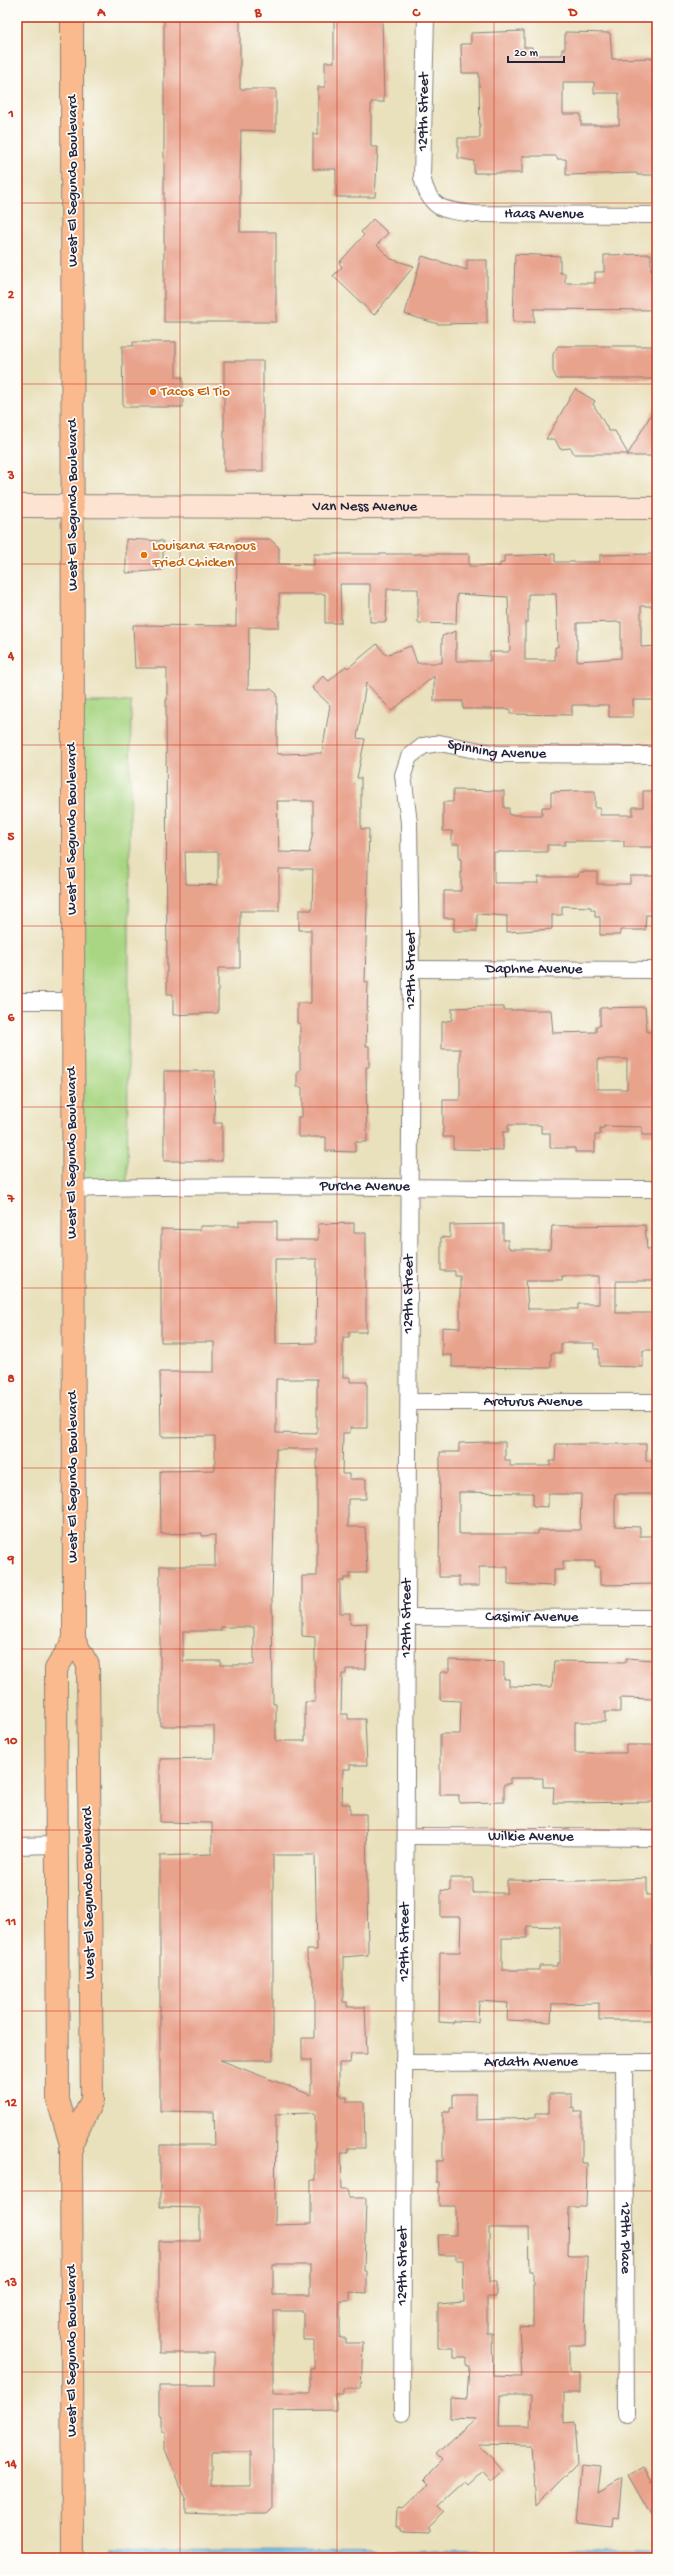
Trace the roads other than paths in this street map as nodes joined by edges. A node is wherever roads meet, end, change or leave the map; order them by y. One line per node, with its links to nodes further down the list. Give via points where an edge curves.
1 (72, 17): 6 (main road, West El Segundo Boulevard)
2 (426, 17): 3 (street, 129th Street, via 422,177 426,195)
3 (434, 203): 4 (street, Haas Avenue, via 448,210 475,214)
4 (657, 215)
5 (17, 506): 6 (main road, Van Ness Avenue)
6 (74, 506): 7 (main road, Van Ness Avenue); 12 (main road, West El Segundo Boulevard)
7 (657, 508)
8 (657, 755): 9 (street, Spinning Avenue, via 497,754 439,743 423,746 409,757 403,775)
9 (409, 824): 10 (street, 129th Street)
10 (411, 969): 11 (street, Daphne Avenue); 15 (street, 129th Street)
11 (657, 970)
12 (72, 1001): 13 (street); 14 (main road, West El Segundo Boulevard)
13 (17, 1002)
14 (72, 1189): 15 (street, Purche Avenue, via 253,1185); 21 (main road, West El Segundo Boulevard)
15 (410, 1189): 16 (street, Purche Avenue); 17 (street, 129th Street)
16 (657, 1189)
17 (409, 1402): 18 (street, Arcturus Avenue); 19 (street, 129th Street)
18 (657, 1402)
19 (407, 1616): 20 (street, Casimir Avenue); 22 (street, 129th Street)
20 (657, 1618)
21 (74, 1640): 24 (main road, West El Segundo Boulevard, via 56,1669); 29 (main road, West El Segundo Boulevard, via 88,1665 92,2100)
22 (406, 1836): 23 (street, Wilkie Avenue); 28 (street, 129th Street)
23 (657, 1838)
24 (56, 1845): 25 (street); 29 (main road, via 67,1852 71,1865)
25 (17, 1846)
26 (624, 2062): 27 (street, Ardath Avenue); 28 (street, Ardath Avenue); 31 (street, 129th Place)
27 (657, 2062)
28 (404, 2063): 30 (street, 129th Street)
29 (71, 2144): 32 (main road, West El Segundo Boulevard)
30 (402, 2413)
31 (626, 2414)
32 (73, 2554)

